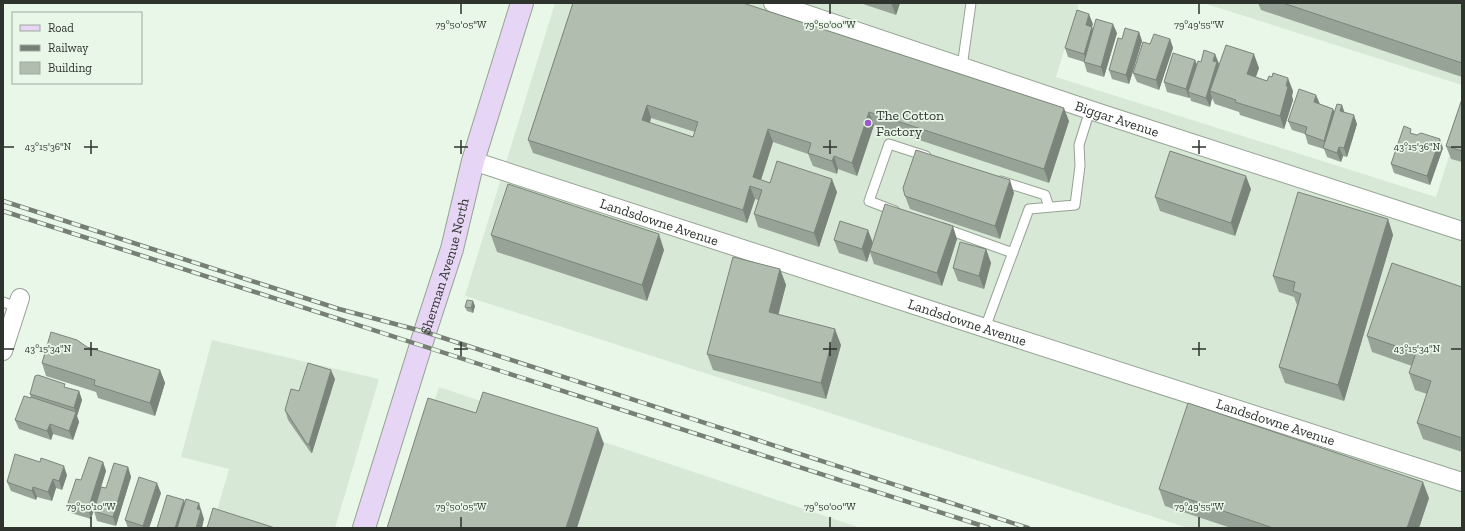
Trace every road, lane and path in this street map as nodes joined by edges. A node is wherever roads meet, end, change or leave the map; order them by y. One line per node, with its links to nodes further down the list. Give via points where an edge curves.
1 (522, 3): 7 (main road, Sherman Avenue North)
2 (773, 3): 4 (street, Biggar Avenue)
3 (971, 3): 4 (lane)
4 (962, 67): 5 (street, Biggar Avenue)
5 (1090, 110): 9 (lane, via 1079,145 1080,166 1075,205); 12 (street, Biggar Avenue)
6 (934, 159): 10 (lane, via 890,144 869,201)
7 (473, 161): 15 (street, Landsdowne Avenue); 18 (main road, Sherman Avenue North, via 452,249)
8 (993, 178): 9 (lane, via 1045,195)
9 (1049, 207): 13 (lane, via 1029,209)
10 (905, 214)
11 (934, 225): 13 (lane)
12 (1462, 231)
13 (1013, 254): 15 (lane)
14 (13, 302): 16 (street)
15 (986, 328): 17 (street, Landsdowne Avenue)
16 (3, 351)
17 (1462, 482)
18 (364, 528)

